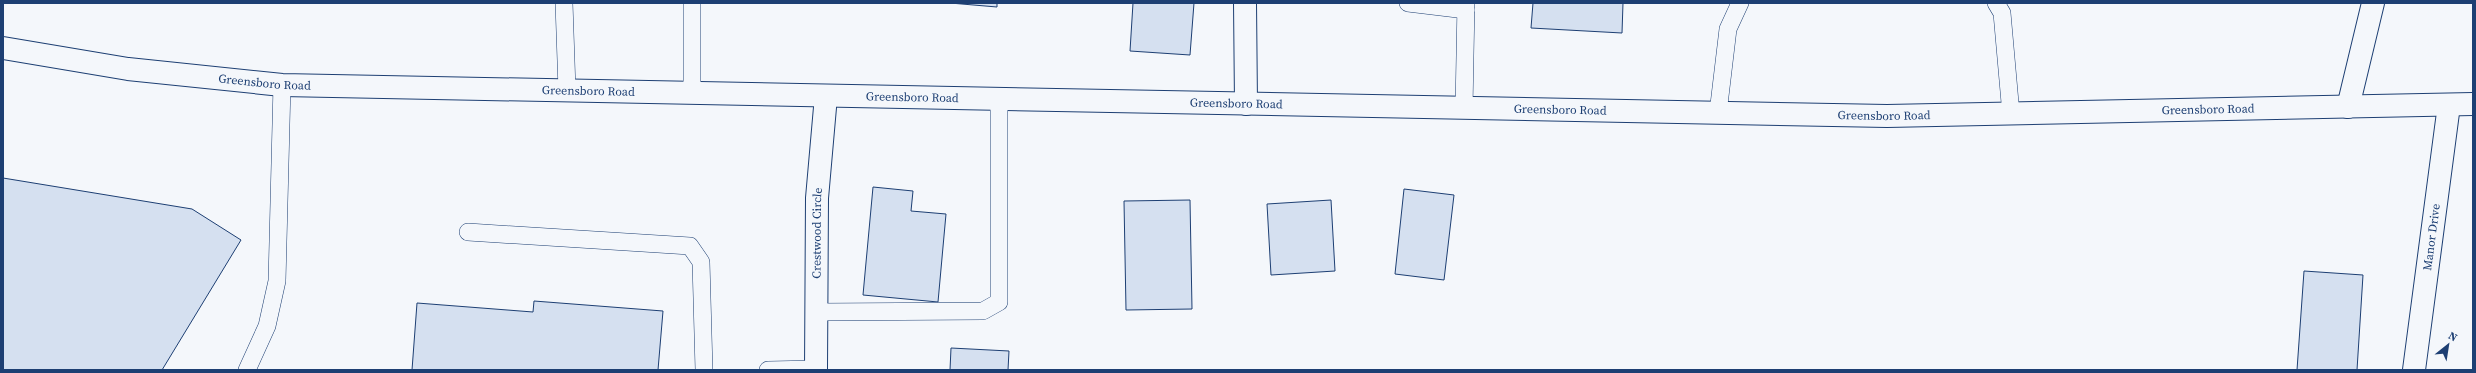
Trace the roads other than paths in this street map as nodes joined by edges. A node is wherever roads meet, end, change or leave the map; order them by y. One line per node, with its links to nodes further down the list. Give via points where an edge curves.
1 (564, 3): 11 (lane)
2 (692, 3): 12 (lane)
3 (1245, 3): 15 (main road)
4 (1408, 3): 8 (lane)
5 (1740, 3): 20 (lane, via 1728,29)
6 (1996, 3): 21 (lane, via 2002,12)
7 (2373, 3): 18 (main road)
8 (1466, 6): 19 (lane)
9 (3, 48): 10 (main road, Greensboro Road, via 128,69)
10 (282, 85): 11 (main road, Greensboro Road); 25 (lane, via 277,281 267,326)
11 (567, 90): 12 (main road, Greensboro Road)
12 (692, 93): 13 (main road, Greensboro Road)
13 (826, 96): 14 (main road, Greensboro Road); 23 (main road, Crestwood Circle, via 817,198)
14 (999, 99): 15 (main road, Greensboro Road); 23 (lane, via 999,302 983,310)
15 (1246, 104): 19 (main road, Greensboro Road)
16 (2473, 104): 17 (main road, Greensboro Road)
17 (2449, 105): 18 (main road, Greensboro Road); 28 (main road, Manor Drive)
18 (2348, 107): 21 (main road, Greensboro Road)
19 (1464, 108): 20 (main road, Greensboro Road)
20 (1718, 113): 21 (main road, Greensboro Road, via 1887,116)
21 (2011, 114)
22 (468, 232): 26 (lane, via 690,246 701,262)
23 (817, 312): 24 (main road, Crestwood Circle)
24 (816, 369): 27 (lane)
25 (247, 370)
26 (704, 370)
27 (768, 370)
28 (2414, 370)

